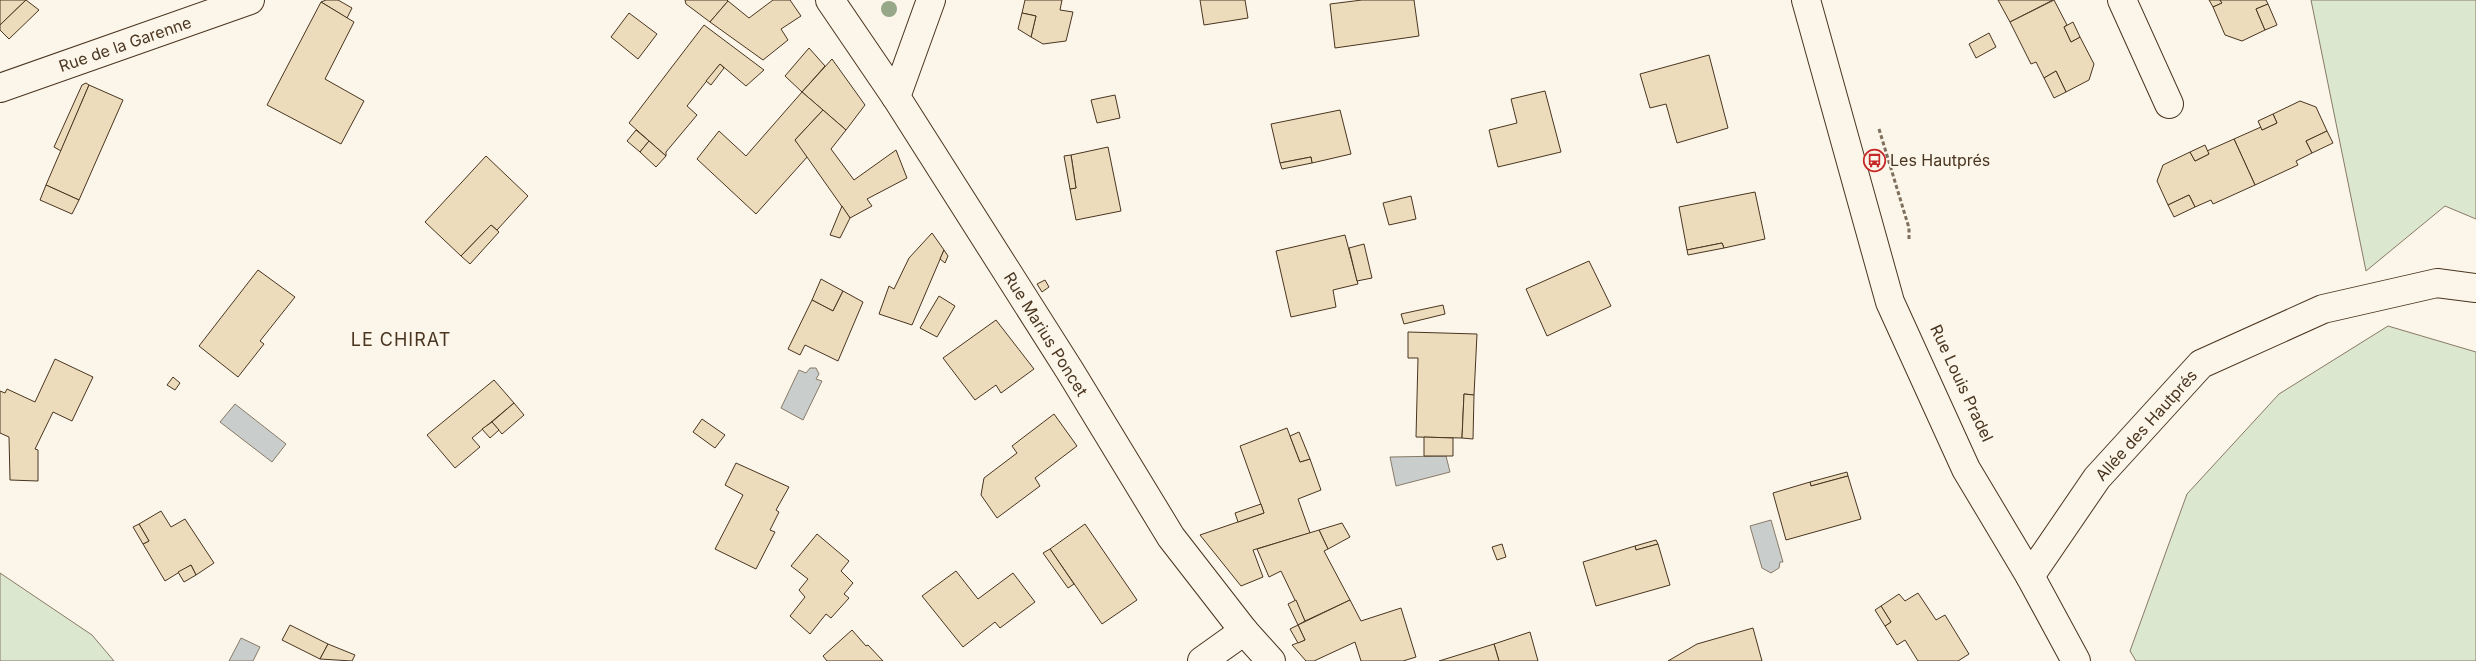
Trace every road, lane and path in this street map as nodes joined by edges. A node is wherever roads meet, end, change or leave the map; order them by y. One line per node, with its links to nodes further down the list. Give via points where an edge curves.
1 (250, 0): 6 (street, Rue de la Garenne)
2 (830, 0): 7 (street, Rue Marius Poncet)
3 (931, 0): 7 (street)
4 (1806, 0): 12 (street, Rue Louis Pradel, via 1890,302 1966,470)
5 (2122, 0): 8 (street)
6 (0, 88)
7 (896, 97): 13 (street, Rue Marius Poncet, via 1171,537)
8 (2169, 104)
9 (1877, 125): 10 (path, via 1909,228)
10 (1908, 248)
11 (2476, 288): 12 (street, Allée des Hautprés, via 2437,283 2322,309 2201,364 2097,478)
12 (2030, 576): 16 (street, Rue Louis Pradel)
13 (1244, 631): 14 (street); 15 (street, Rue Marius Poncet)
14 (1202, 661)
15 (1271, 661)
16 (2076, 661)

